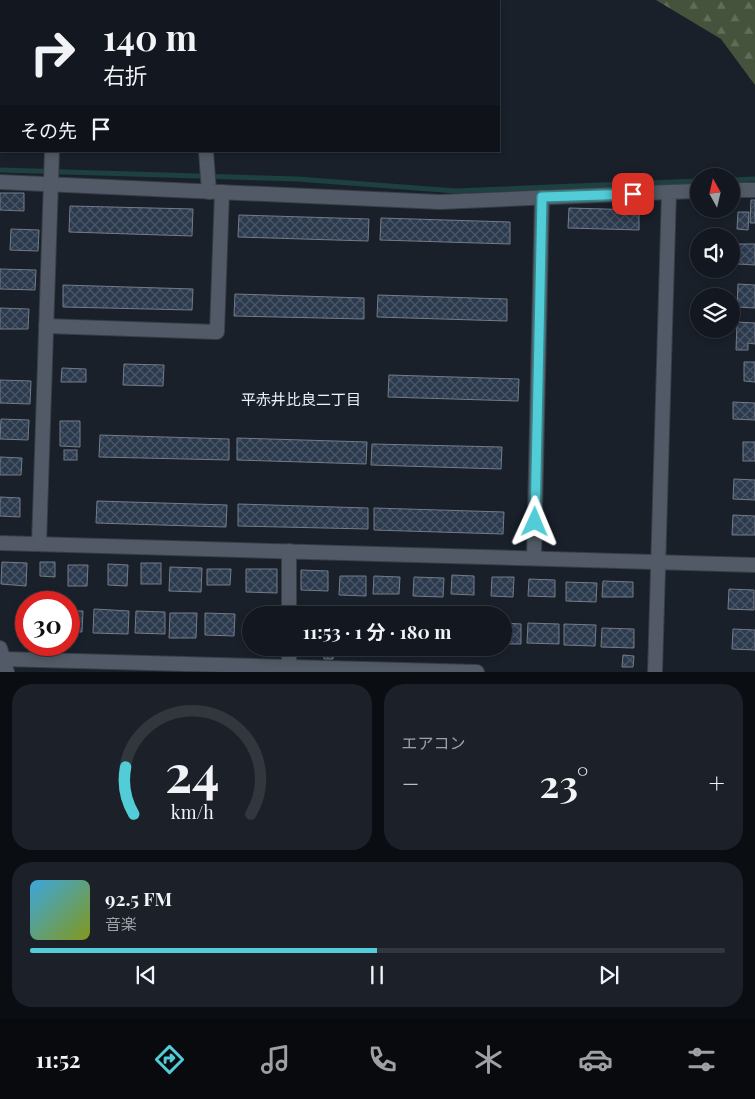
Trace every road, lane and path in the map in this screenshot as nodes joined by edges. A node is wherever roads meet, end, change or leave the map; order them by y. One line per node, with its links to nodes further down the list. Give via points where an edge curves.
1 (52, 152): 3 (street)
2 (206, 152): 5 (street)
3 (50, 176): 4 (street); 5 (street); 11 (street)
4 (0, 182)
5 (212, 184): 10 (street, via 440,202); 11 (street, via 217,332)
6 (740, 190): 7 (street)
7 (755, 190)
8 (690, 191): 9 (street)
9 (669, 192): 10 (street); 16 (street)
10 (542, 197): 15 (street)
11 (46, 326): 13 (street)
12 (0, 543): 13 (street)
13 (39, 544): 14 (street)
14 (289, 552): 15 (street); 18 (street)
15 (534, 558): 16 (street)
16 (659, 562): 17 (street); 23 (street)
17 (755, 565)
18 (289, 606)
19 (289, 656): 21 (street)
20 (3, 660): 21 (street)
21 (289, 669): 22 (street)
22 (477, 672)
23 (656, 672)

